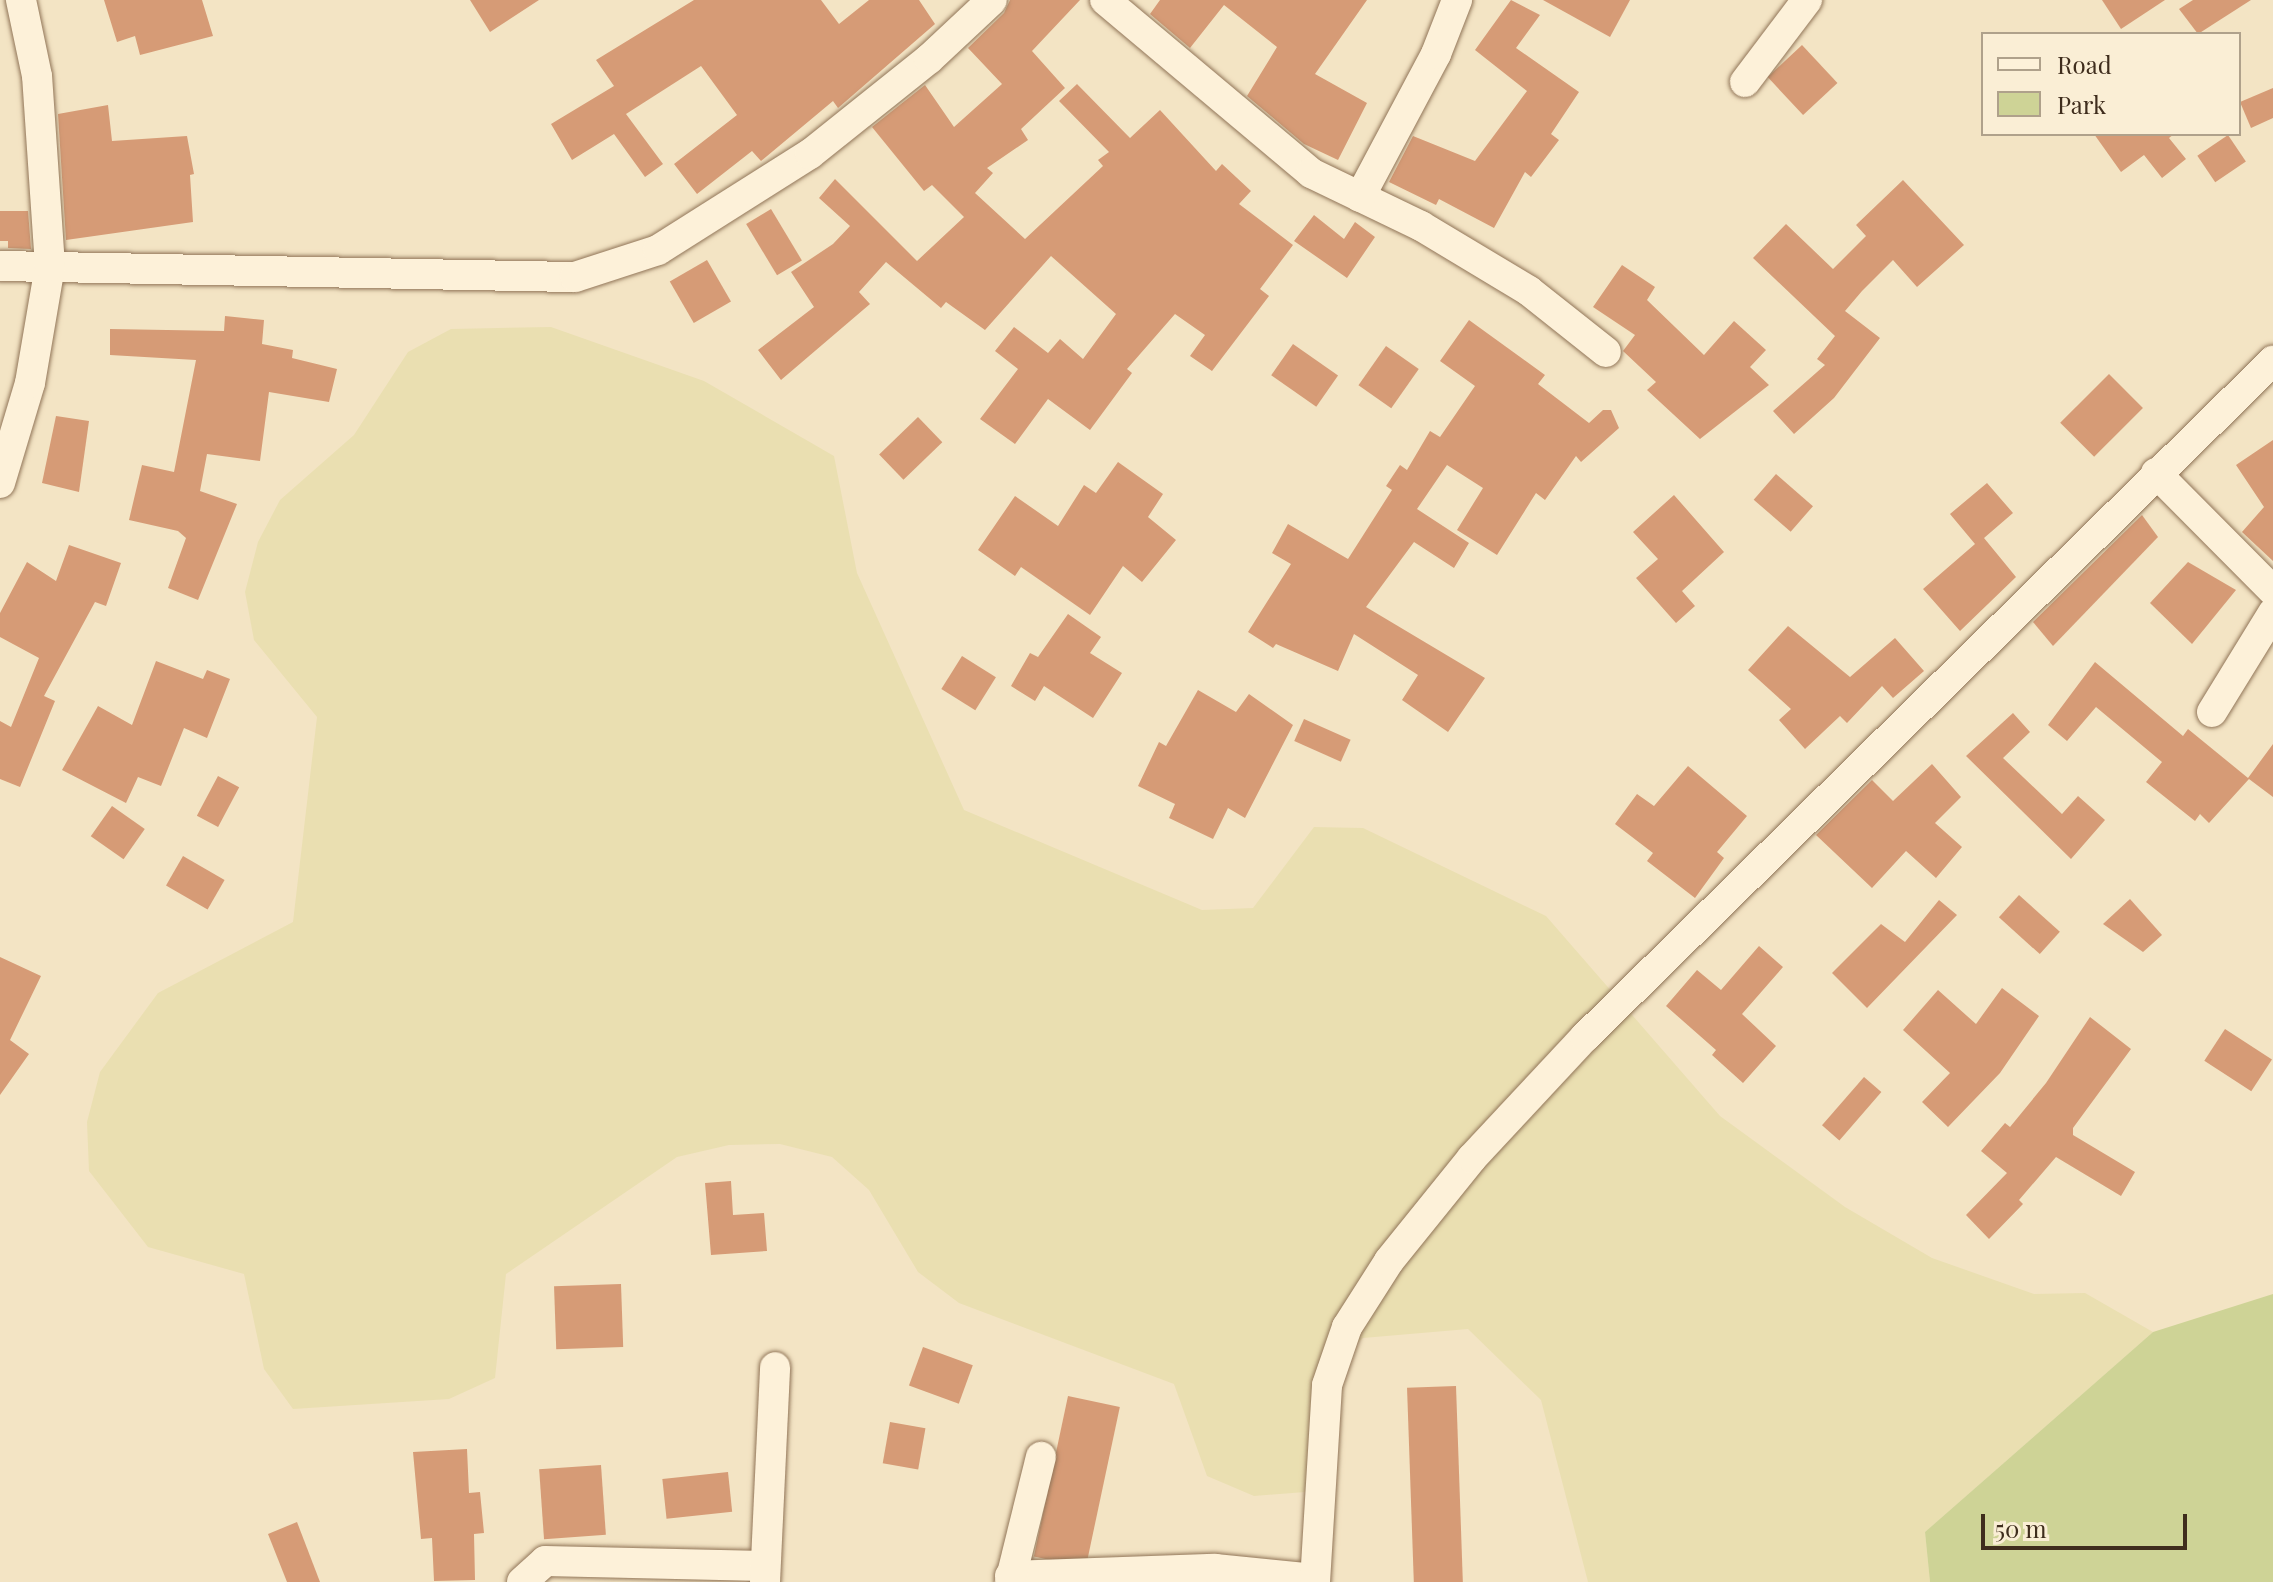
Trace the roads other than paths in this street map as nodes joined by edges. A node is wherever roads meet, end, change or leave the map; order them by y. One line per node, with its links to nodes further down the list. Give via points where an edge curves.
1 (21, 0): 9 (street, via 37,76)
2 (992, 0): 9 (street, via 929,59 810,154 658,250 575,277 445,279)
3 (1105, 0): 7 (street, via 1268,141 1311,173)
4 (1457, 0): 7 (street, via 1436,54)
5 (1807, 0): 6 (street)
6 (1745, 82)
7 (1360, 197): 10 (street, via 1421,226 1529,291)
8 (0, 266): 9 (street)
9 (50, 266): 13 (street, via 30,383)
10 (1606, 352)
11 (2273, 361): 12 (street)
12 (2156, 473): 14 (street); 21 (street, via 1585,1037 1472,1158 1389,1261 1347,1327 1327,1385)
13 (0, 483)
14 (2273, 591)
15 (2273, 613): 16 (street)
16 (2212, 712)
17 (775, 1367): 19 (street)
18 (1041, 1457): 20 (street)
19 (764, 1574): 22 (street, via 545,1561)
20 (1010, 1579): 21 (street, via 1215,1569)
21 (1315, 1580)
22 (522, 1582)

